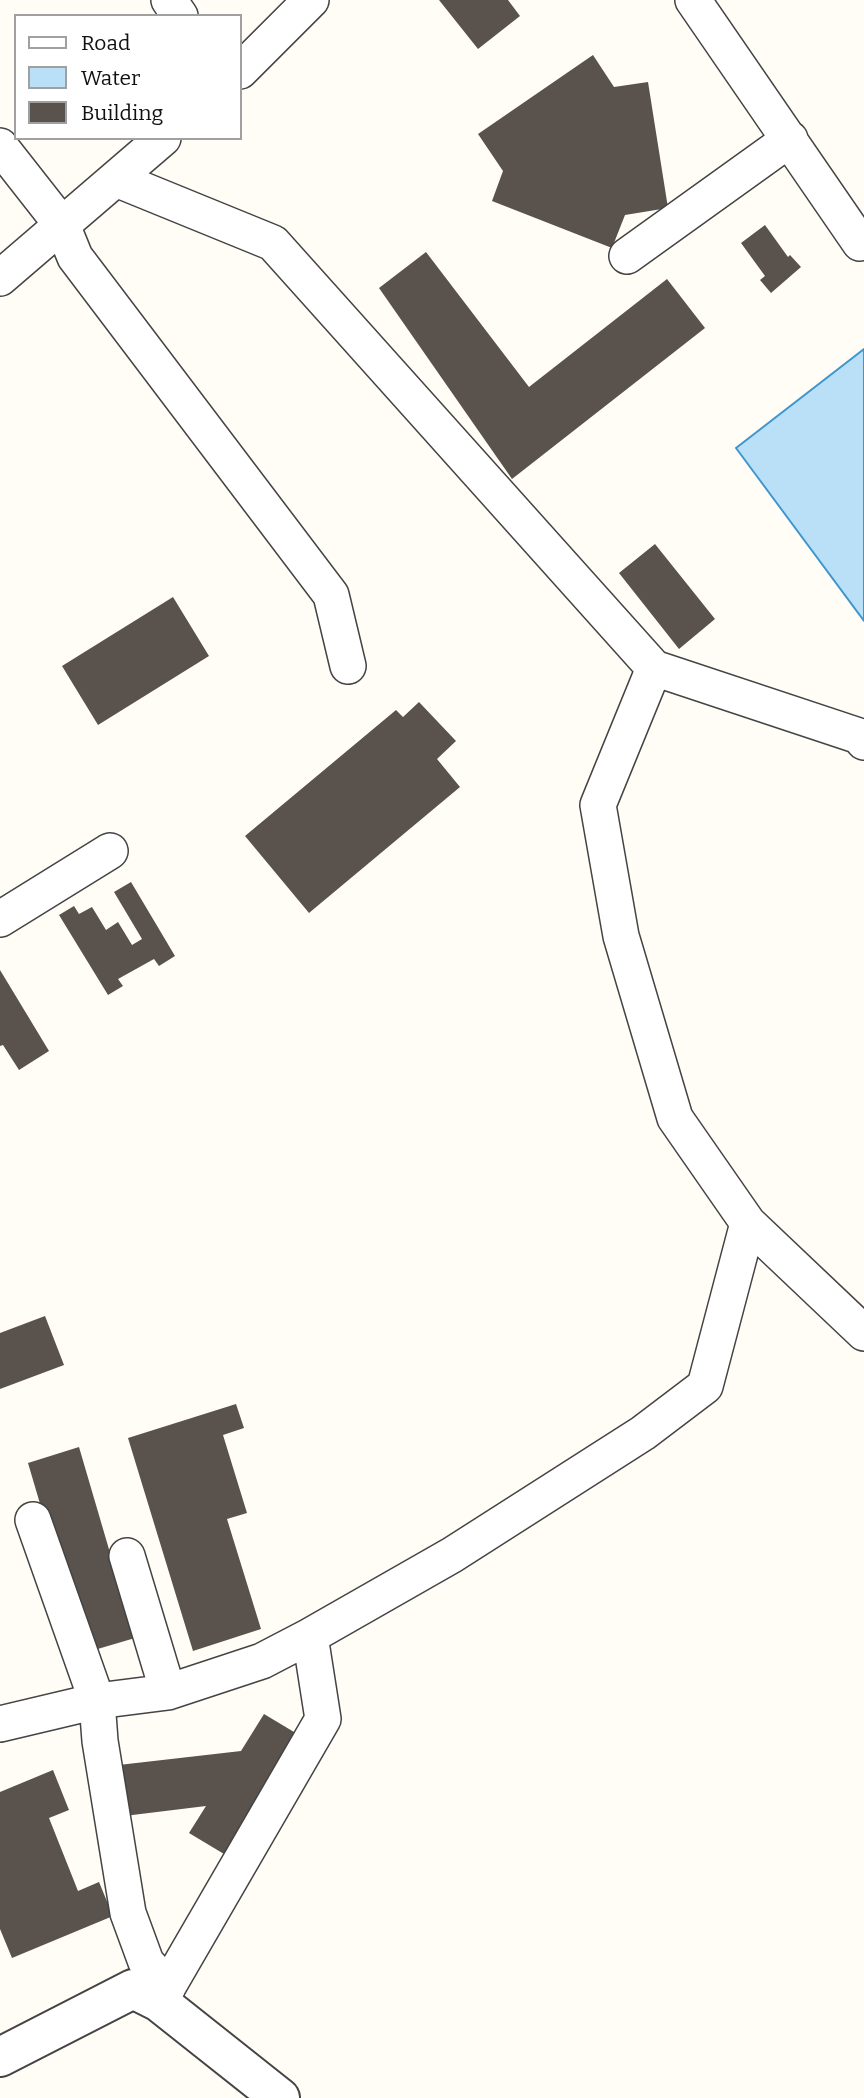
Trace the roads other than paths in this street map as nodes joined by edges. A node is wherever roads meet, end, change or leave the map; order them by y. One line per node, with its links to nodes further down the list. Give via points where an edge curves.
1 (311, 0): 3 (street)
2 (693, 0): 4 (street)
3 (242, 69)
4 (790, 139): 9 (street, via 860,243); 10 (street)
5 (161, 140): 7 (street)
6 (0, 146): 8 (street)
7 (116, 179): 8 (street); 13 (street, via 273,243)
8 (62, 225): 11 (street); 12 (street, via 75,257 331,595)
9 (864, 241)
10 (626, 256)
11 (0, 278)
12 (348, 666)
13 (654, 668): 14 (street, via 859,736); 17 (street, via 598,804 621,936 675,1118)
14 (864, 742)
15 (110, 851): 16 (street)
16 (0, 919)
17 (748, 1223): 18 (street); 21 (street, via 705,1386 643,1433 452,1555)
18 (864, 1333)
19 (33, 1520): 23 (street)
20 (127, 1556): 22 (street)
21 (310, 1636): 22 (street, via 262,1661); 25 (street, via 323,1719)
22 (168, 1692): 23 (street)
23 (97, 1701): 24 (street); 25 (street, via 128,1913)
24 (0, 1724)
25 (164, 1995): 26 (street, via 132,1989); 27 (street)
26 (0, 2057)
27 (280, 2098)

